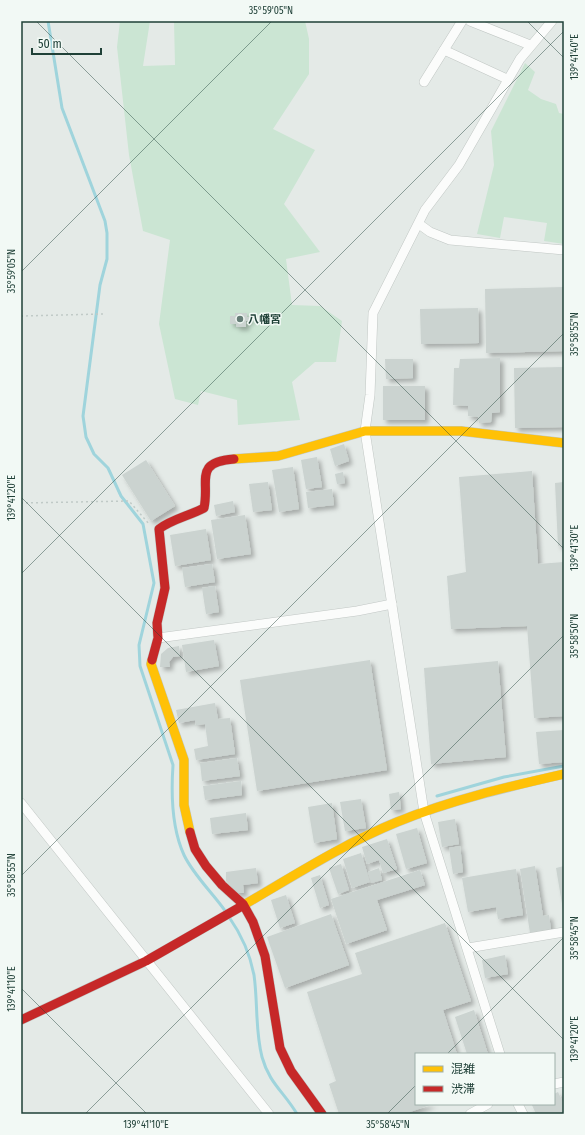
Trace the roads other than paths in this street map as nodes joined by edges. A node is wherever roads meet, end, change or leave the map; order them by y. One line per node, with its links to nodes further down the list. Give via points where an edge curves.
1 (462, 21): 5 (street)
2 (470, 21): 4 (street)
3 (552, 21): 4 (street)
4 (530, 45): 6 (street)
5 (444, 50): 6 (street); 7 (street)
6 (507, 79): 8 (street, via 459,165 425,210)
7 (424, 82)
8 (419, 224): 9 (street, via 430,232 450,240); 10 (street, via 373,313 370,395)
9 (564, 250)
10 (365, 431): 11 (street, via 461,431); 12 (street); 13 (street, via 278,456 219,460 208,468 204,480 207,494 204,508 167,523 159,529 165,588 157,623)
11 (564, 443)
12 (392, 604): 13 (street); 16 (street)
13 (158, 638): 17 (street, via 151,664 184,760 184,805 195,849 222,885)
14 (564, 774): 16 (street, via 484,792)
15 (21, 803): 20 (street)
16 (424, 812): 17 (street, via 337,851); 19 (street)
17 (242, 904): 20 (street); 26 (street, via 253,922 265,956 280,1048 292,1071)
18 (564, 932): 19 (street)
19 (468, 948): 22 (street)
20 (146, 961): 21 (street); 25 (street)
21 (21, 1020)
22 (500, 1053)
23 (486, 1105): 27 (street)
24 (518, 1105): 28 (street)
25 (269, 1114)
26 (322, 1114)
27 (470, 1114)
28 (523, 1114)

